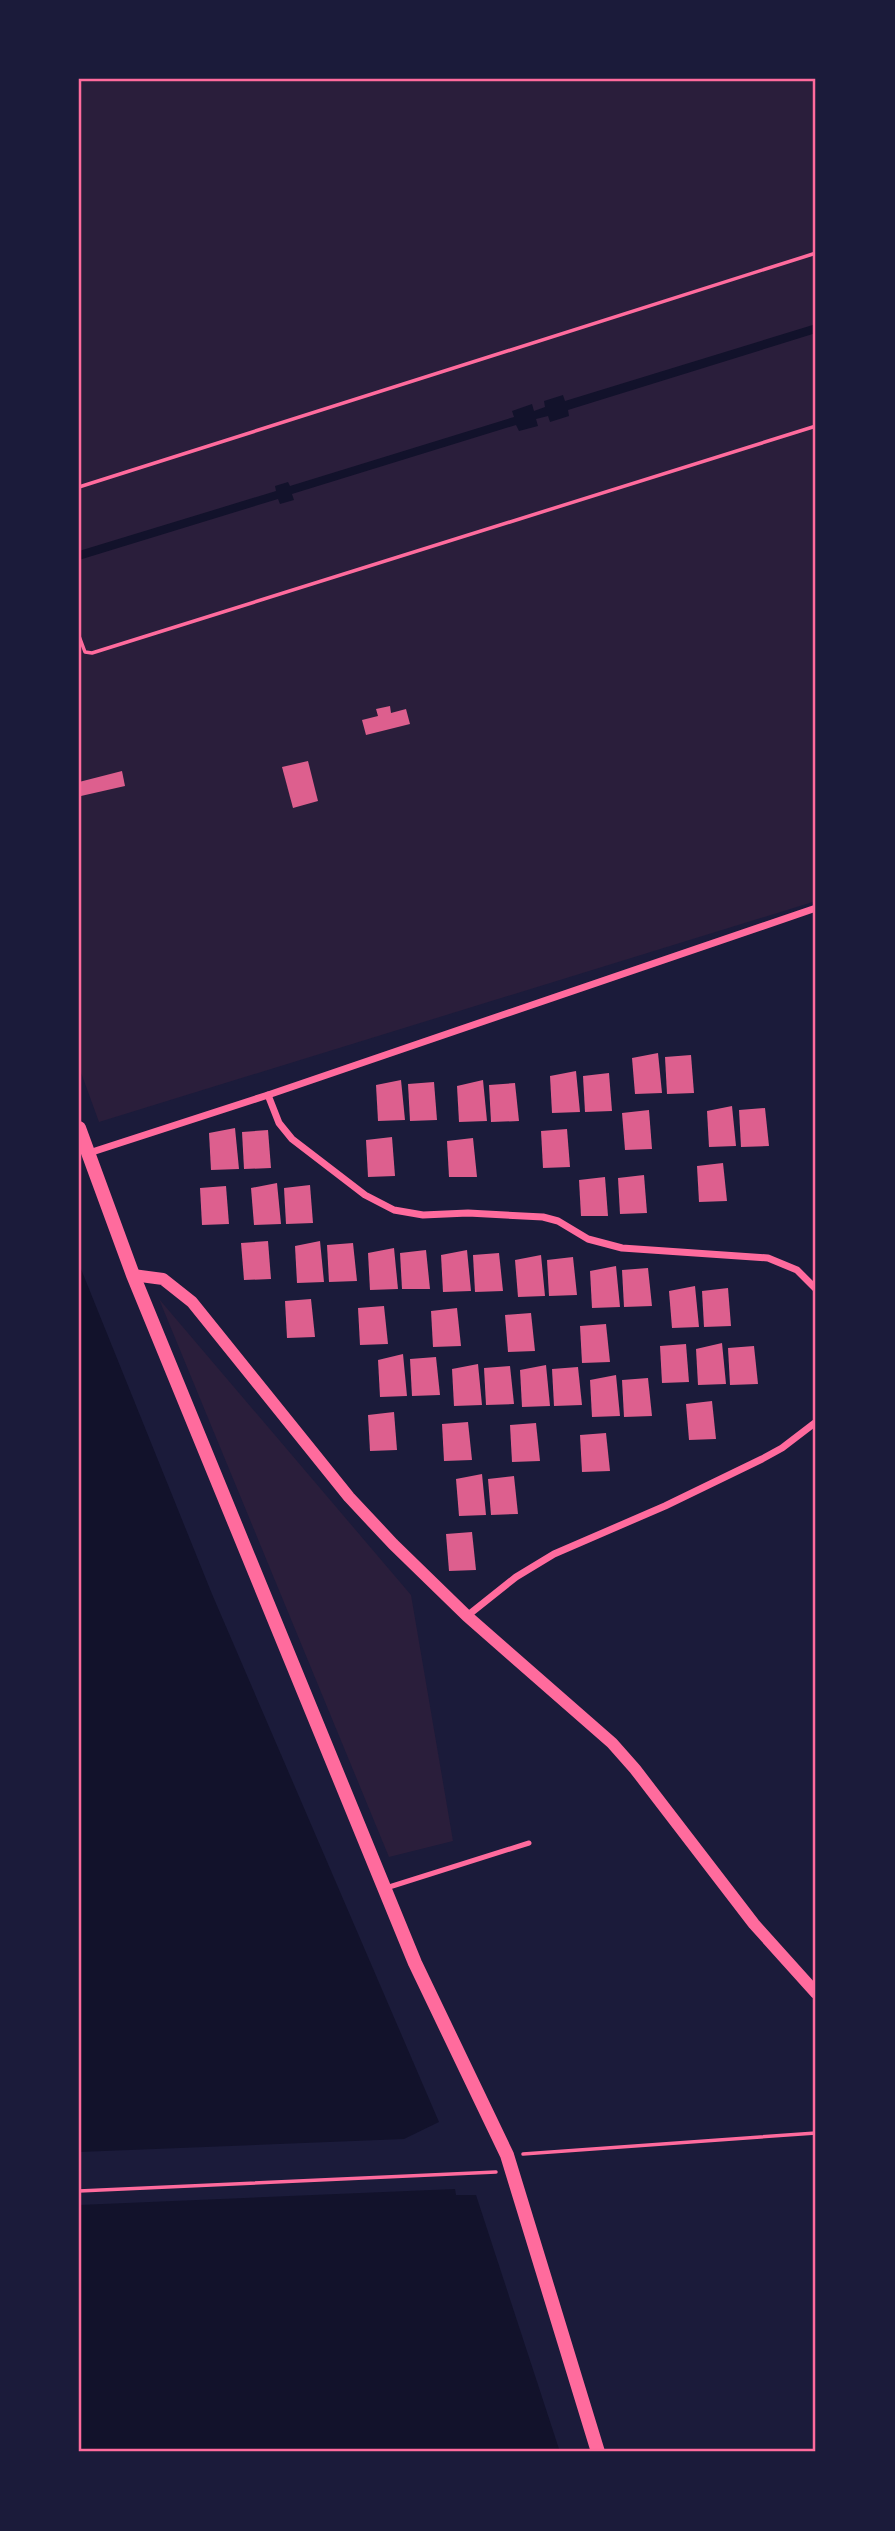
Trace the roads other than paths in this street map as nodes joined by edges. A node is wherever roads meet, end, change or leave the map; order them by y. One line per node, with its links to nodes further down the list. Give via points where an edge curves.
1 (816, 908): 2 (street)
2 (268, 1095): 4 (street); 6 (street, via 279,1123 292,1139 365,1195 394,1210 424,1215 543,1217 588,1239 622,1248 768,1258 797,1270)
3 (79, 1128): 4 (main road)
4 (89, 1153): 5 (main road)
5 (134, 1275): 8 (street, via 163,1279 192,1302 349,1497); 10 (main road)
6 (816, 1289)
7 (816, 1422): 8 (street, via 762,1459 554,1554)
8 (467, 1616): 11 (street, via 612,1743 754,1924)
9 (529, 1843): 10 (lane)
10 (386, 1888): 12 (main road, via 415,1963 507,2155)
11 (816, 1993)
12 (598, 2452)

